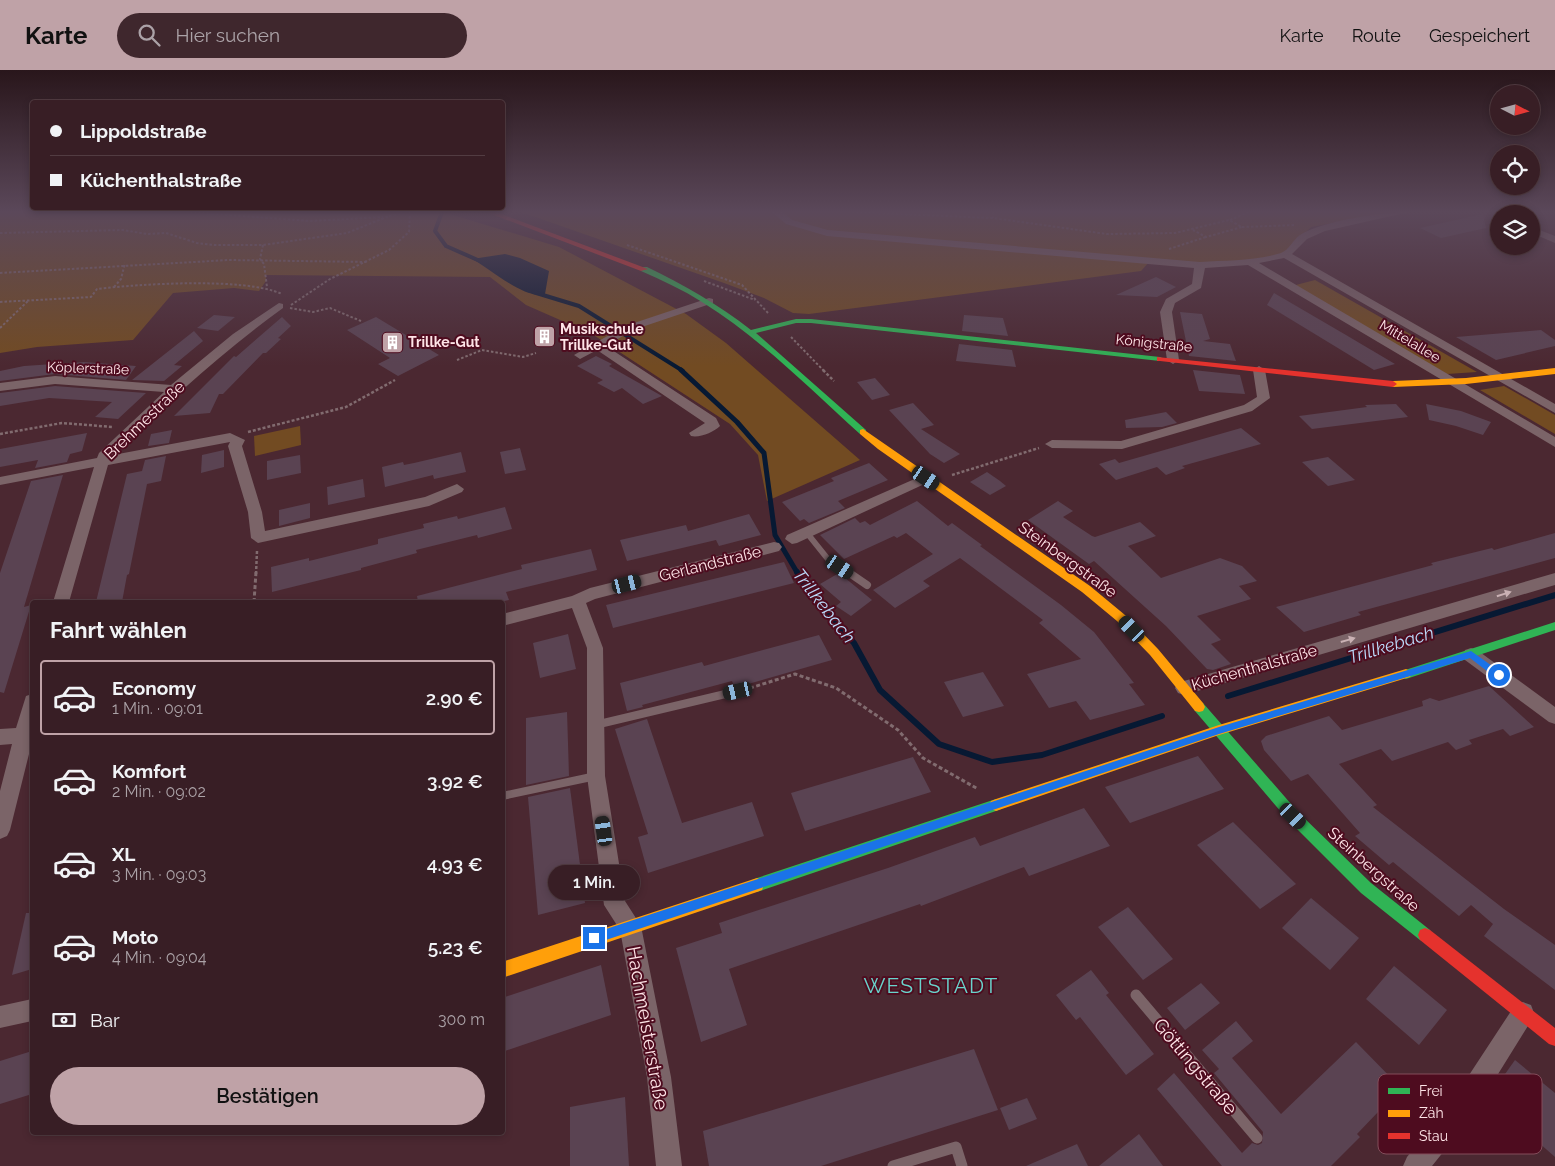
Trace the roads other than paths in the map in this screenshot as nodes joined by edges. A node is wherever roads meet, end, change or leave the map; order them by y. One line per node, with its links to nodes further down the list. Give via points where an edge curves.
1 (628, 263): 7 (street, Steinbergstraße)
2 (1177, 263): 6 (street)
3 (1231, 263): 6 (street)
4 (1252, 263): 18 (street, Mittelallee)
5 (1300, 263): 17 (street, Mittelallee)
6 (1200, 265): 14 (street, via 1197,286 1170,301 1166,312)
7 (709, 301): 9 (street); 10 (street, Steinbergstraße)
8 (278, 306): 20 (street, Brehmestraße)
9 (629, 328): 11 (street)
10 (751, 332): 14 (street, Königstraße, via 796,321 811,321); 26 (street, Steinbergstraße, via 850,422)
11 (613, 335): 12 (street)
12 (597, 345): 13 (street); 22 (street, via 712,420 713,426)
13 (580, 355)
14 (1173, 360): 15 (street, Königstraße)
15 (1259, 370): 18 (street, Königstraße, via 1376,383); 24 (street, via 1264,398 1248,408 1122,445)
16 (1555, 371): 17 (street, Königstraße)
17 (1500, 378): 18 (street, Königstraße); 21 (street, Mittelallee)
18 (1453, 384): 23 (street, Mittelallee)
19 (0, 388): 20 (street, Köplerstraße, via 55,380)
20 (174, 388): 25 (street, Brehmestraße, via 104,456)
21 (1555, 409)
22 (696, 433)
23 (1555, 443)
24 (1052, 444)
25 (101, 463): 27 (street); 28 (street, via 230,437 238,440 235,446 255,512 258,538 429,501); 34 (street, Brehmestraße)
26 (926, 478): 29 (street); 39 (street, Steinbergstraße, via 1086,589 1121,618)
27 (0, 481)
28 (457, 488)
29 (808, 533): 30 (street); 33 (lane, via 827,558)
30 (792, 539)
31 (774, 547): 35 (street, Gerlandstraße, via 590,594)
32 (1555, 579): 39 (street, Küchenthalstraße, one-way to 32)
33 (867, 585)
34 (62, 600)
35 (577, 601): 36 (street, Gerlandstraße); 43 (street, Hachmeisterstraße, via 595,648)
36 (505, 619)
37 (1555, 626): 38 (street)
38 (1471, 654): 41 (street); 44 (street)
39 (1184, 688): 44 (street, Steinbergstraße)
40 (738, 691): 43 (lane)
41 (1555, 717)
42 (30, 718): 45 (street)
43 (595, 726): 47 (street, Hachmeisterstraße)
44 (1219, 730): 50 (street); 54 (street, Steinbergstraße, via 1293,816 1366,888)
45 (28, 735): 46 (street); 49 (street)
46 (0, 737)
47 (596, 776): 48 (lane); 50 (street, Hachmeisterstraße, via 616,905)
48 (505, 795)
49 (0, 830)
50 (630, 926): 51 (street); 60 (street, Hachmeisterstraße, via 659,1077)
51 (505, 969)
52 (1136, 995): 58 (lane, Göttingstraße)
53 (30, 1010): 55 (street)
54 (1523, 1014): 56 (street, Steinbergstraße); 57 (street)
55 (0, 1017)
56 (1555, 1038)
57 (1484, 1074)
58 (1257, 1138)
59 (1425, 1154): 63 (street)
60 (669, 1166)
61 (893, 1166): 62 (lane, via 956,1147)
62 (962, 1166)
63 (1416, 1166)

